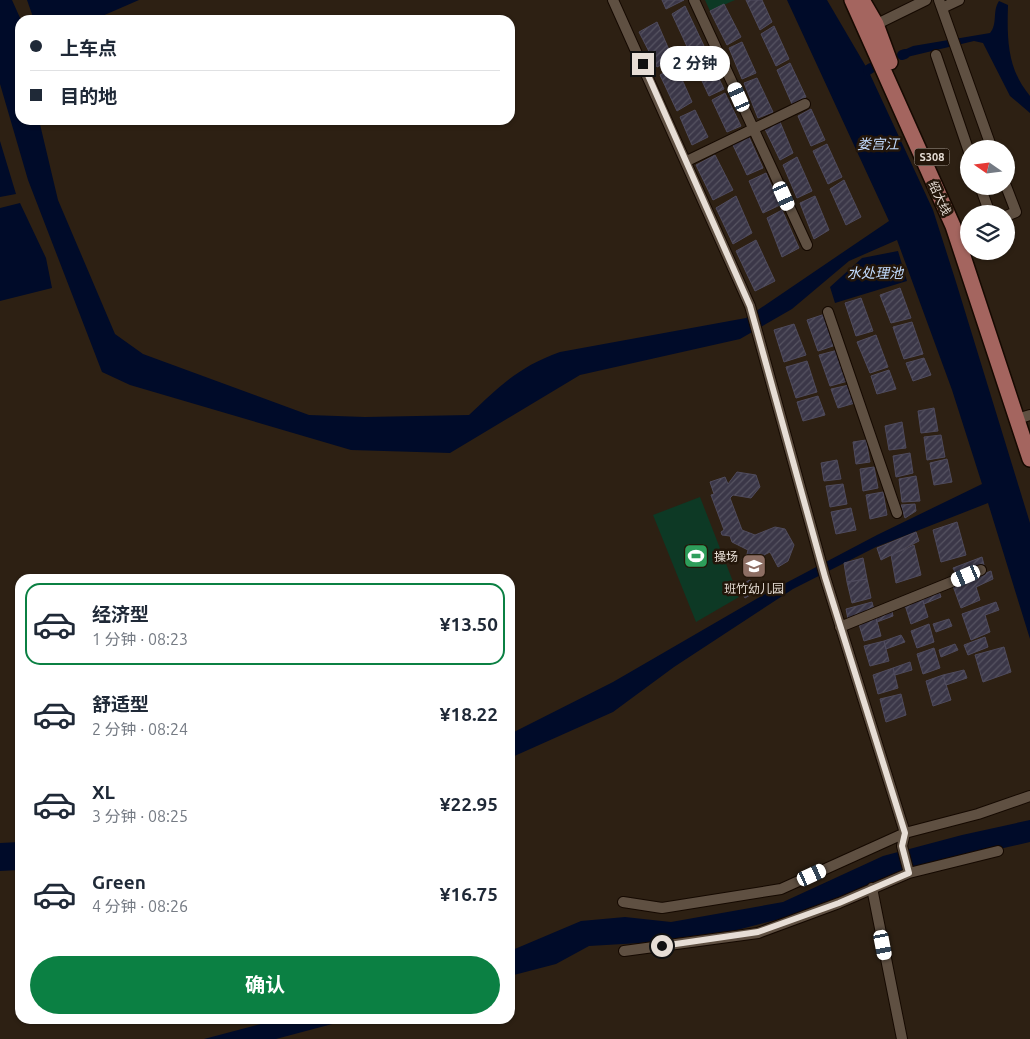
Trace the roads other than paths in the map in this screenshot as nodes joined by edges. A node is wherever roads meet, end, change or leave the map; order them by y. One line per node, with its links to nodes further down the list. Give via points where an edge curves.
1 (614, 0): 13 (street)
2 (694, 0): 10 (street)
3 (856, 0): 7 (main road, 绍大线 / S308)
4 (926, 0): 7 (street)
5 (959, 0): 6 (street)
6 (941, 4): 12 (street)
7 (870, 27): 14 (main road, 绍大线 / S308)
8 (936, 55): 11 (street)
9 (805, 104): 10 (street)
10 (754, 130): 13 (street); 15 (street)
11 (965, 140)
12 (989, 140)
13 (687, 162): 23 (street, via 750,306)
14 (960, 227)
15 (807, 246)
16 (972, 260): 19 (main road, 绍大线 / S308)
17 (974, 260): 19 (main road, 绍大线 / S308)
18 (828, 312): 21 (street)
19 (1026, 420): 20 (main road, 绍大线 / S308)
20 (1030, 459)
21 (897, 513)
22 (981, 570): 23 (street)
23 (840, 627): 25 (street)
24 (1030, 796): 25 (street, via 978,814)
25 (905, 833): 27 (street, via 902,846); 29 (street, via 781,889 662,908)
26 (998, 852): 27 (street)
27 (909, 872): 28 (street)
28 (872, 888): 30 (street, via 758,932); 31 (street)
29 (622, 902)
30 (624, 951)
31 (902, 1039)

